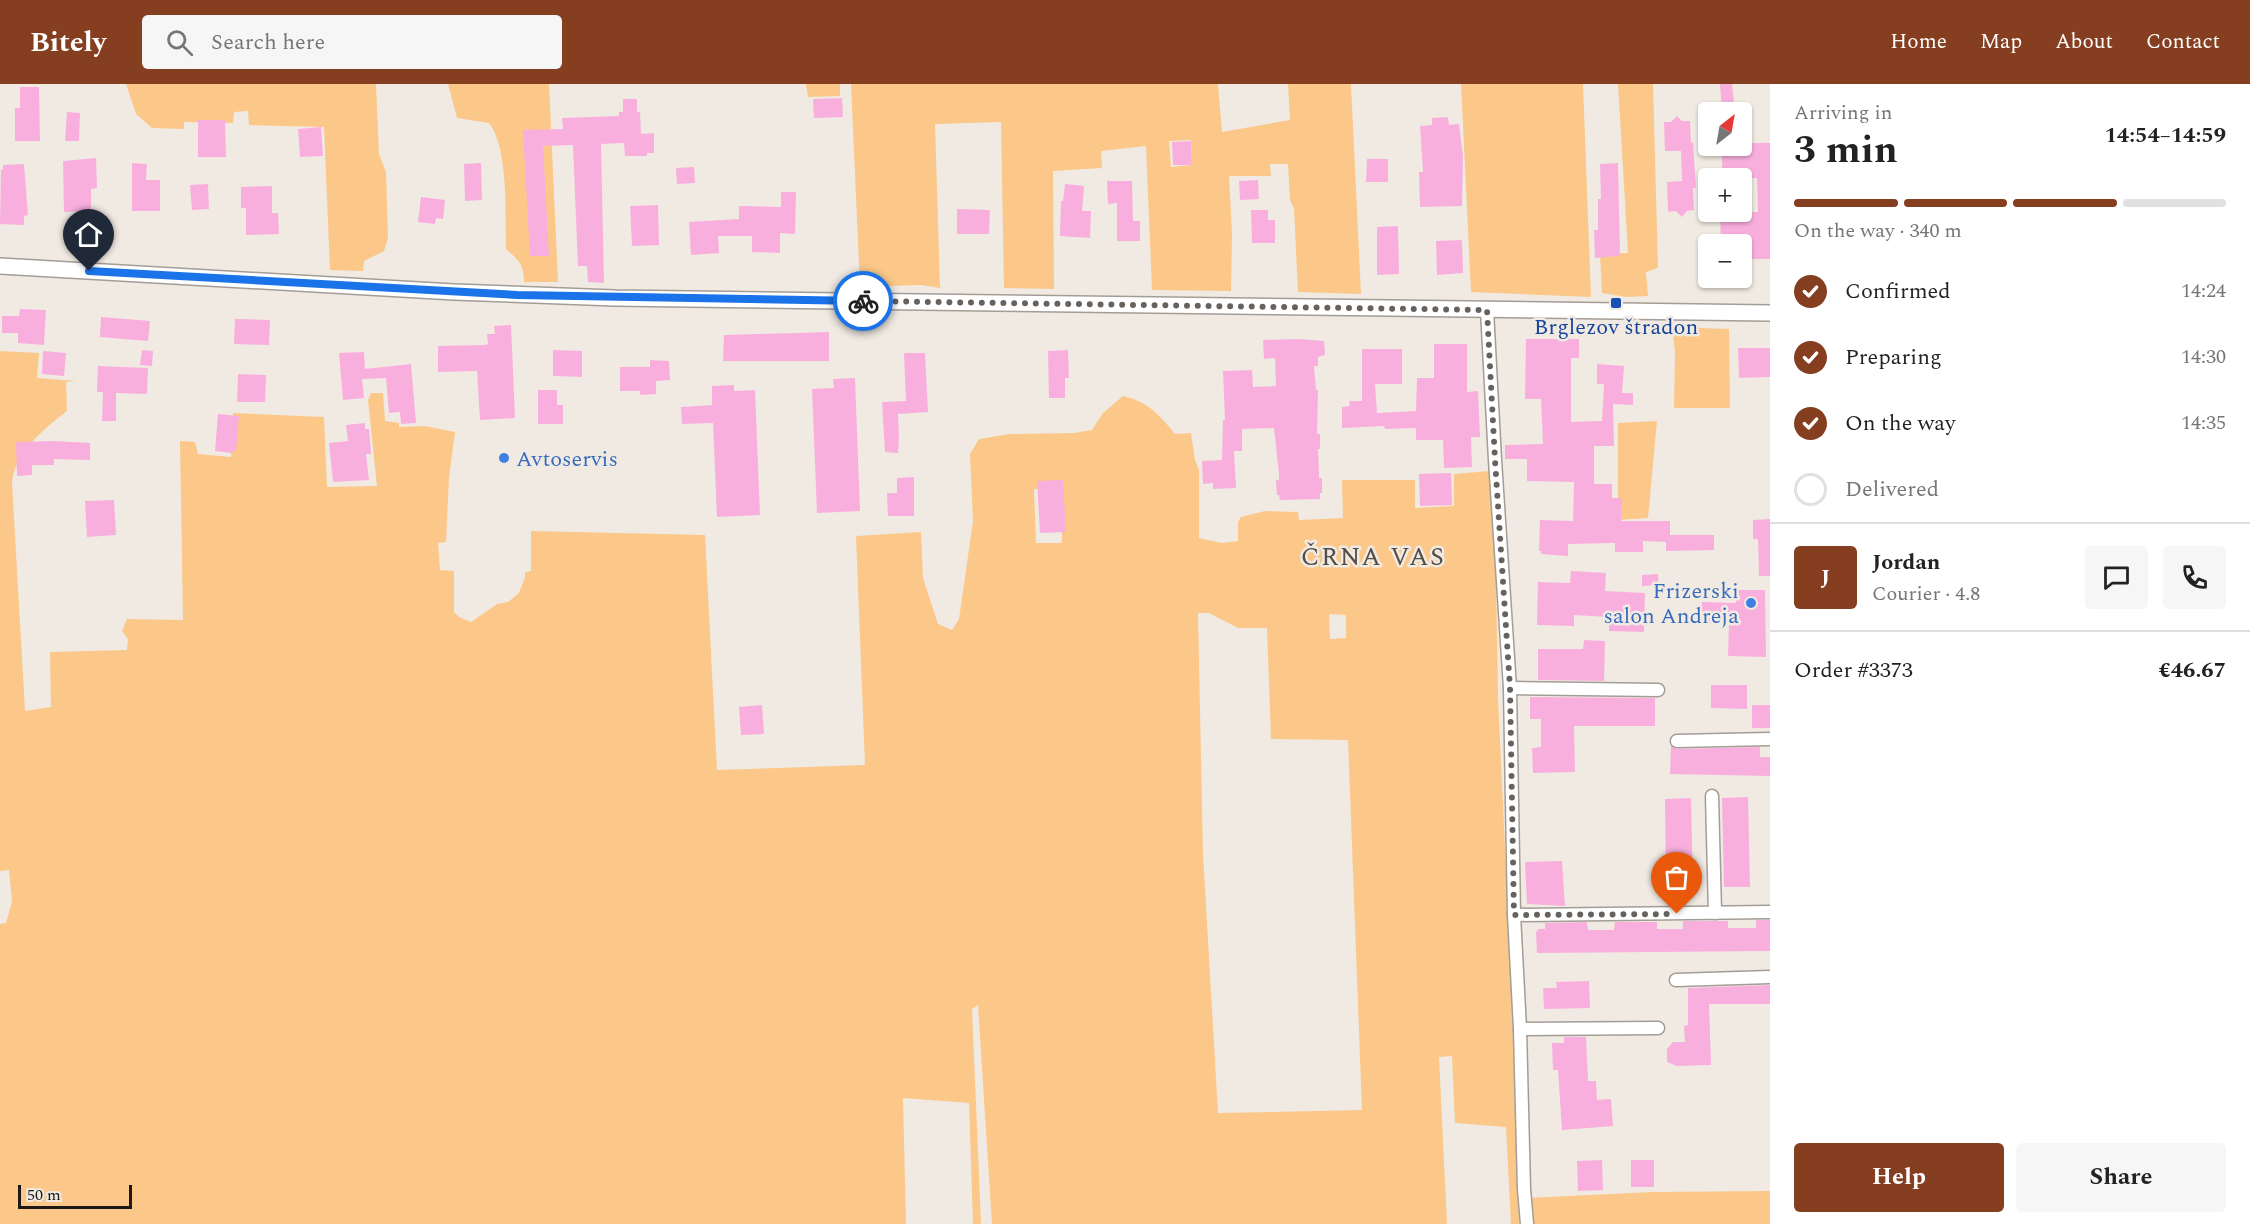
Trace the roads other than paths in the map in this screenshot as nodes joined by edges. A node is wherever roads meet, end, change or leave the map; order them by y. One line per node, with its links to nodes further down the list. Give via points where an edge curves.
1 (0, 266): 2 (street, via 615,298)
2 (1487, 310): 3 (street); 4 (street)
3 (1770, 313)
4 (1510, 688): 5 (street); 11 (street)
5 (1658, 690)
6 (1770, 739): 7 (street)
7 (1677, 741)
8 (1712, 796): 10 (street)
9 (1770, 912): 10 (street)
10 (1715, 913): 11 (street)
11 (1514, 915): 15 (street)
12 (1770, 977): 13 (street)
13 (1676, 980)
14 (1658, 1028): 15 (street)
15 (1520, 1029): 16 (street)
16 (1527, 1224)

